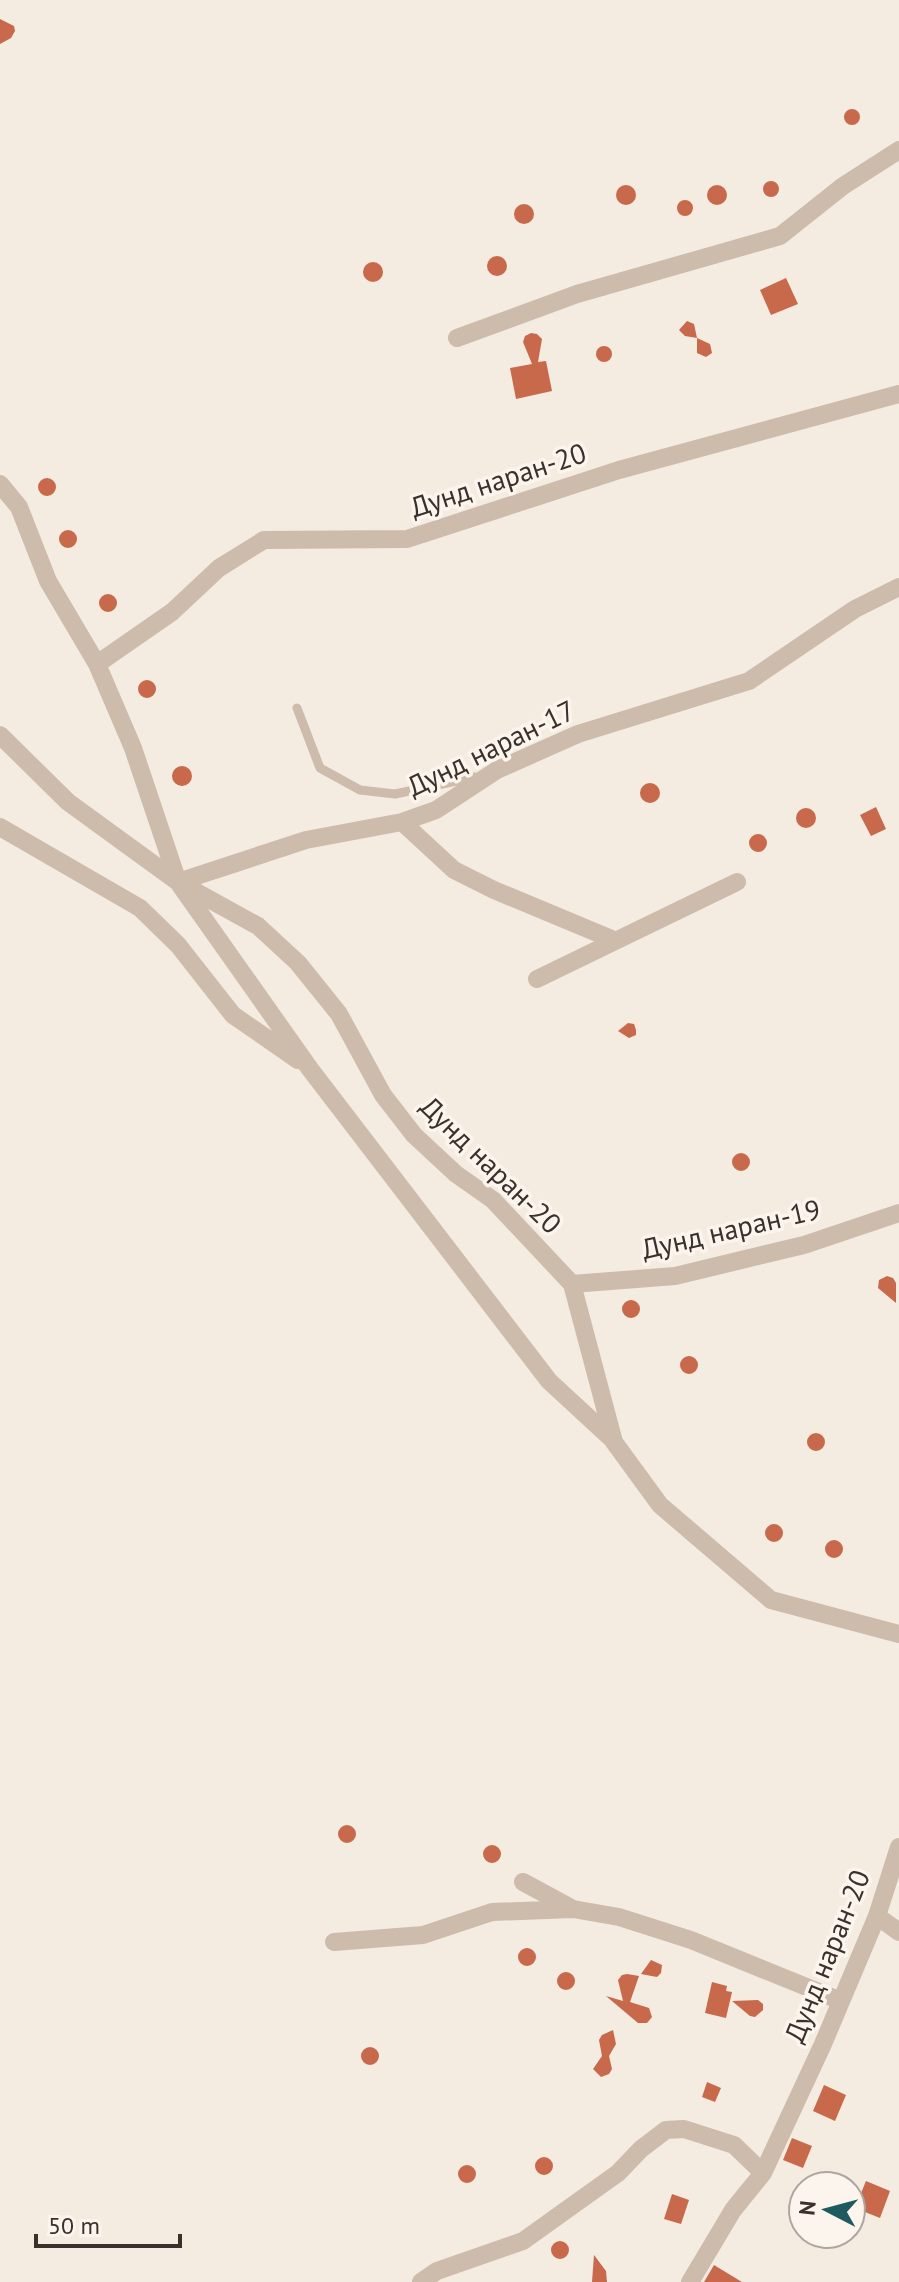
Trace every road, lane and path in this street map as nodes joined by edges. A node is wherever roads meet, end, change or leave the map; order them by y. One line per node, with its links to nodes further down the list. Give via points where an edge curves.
1 (899, 150): 2 (street, via 780,236 577,294)
2 (457, 338)
3 (899, 394): 6 (street, Дунд наран-20, via 619,470 407,539 264,540 219,568 172,612)
4 (0, 484): 6 (street, via 19,507 48,581)
5 (899, 587): 9 (street, Дунд наран-17, via 855,609 749,681 578,734)
6 (97, 664): 12 (street, via 133,748)
7 (297, 708): 9 (lane, via 320,768 360,790 395,794)
8 (0, 735): 12 (street, Дунд наран-20, via 68,802)
9 (497, 770): 10 (street, Дунд наран-17, via 436,810)
10 (402, 822): 12 (street, Дунд наран-17, via 306,840); 14 (street, via 454,870)
11 (0, 827): 16 (street, via 140,908 178,945 233,1015)
12 (178, 882): 16 (street); 18 (street, Дунд наран-20, via 258,926 298,963 339,1014 383,1095 414,1135 493,1200)
13 (737, 882): 14 (street)
14 (614, 940): 15 (street)
15 (537, 979)
16 (310, 1069): 19 (street, via 549,1381)
17 (899, 1213): 18 (street, Дунд наран-19, via 804,1245 675,1276)
18 (572, 1284): 19 (street, Дунд наран-20)
19 (614, 1442): 20 (street, Дунд наран-20, via 660,1505 771,1600)
20 (899, 1634)
21 (899, 1847): 24 (street, Дунд наран-20)
22 (523, 1882): 23 (street)
23 (573, 1909): 26 (street, via 492,1912 423,1935); 27 (street, via 691,1940)
24 (877, 1916): 25 (street); 27 (street, Дунд наран-20)
25 (899, 1932)
26 (334, 1942)
27 (841, 2001): 28 (street, Дунд наран-20)
28 (763, 2173): 29 (street, via 734,2145 684,2129 666,2130 618,2173 523,2241 437,2271); 30 (street, Дунд наран-20, via 733,2210)
29 (421, 2282)
30 (690, 2282)

